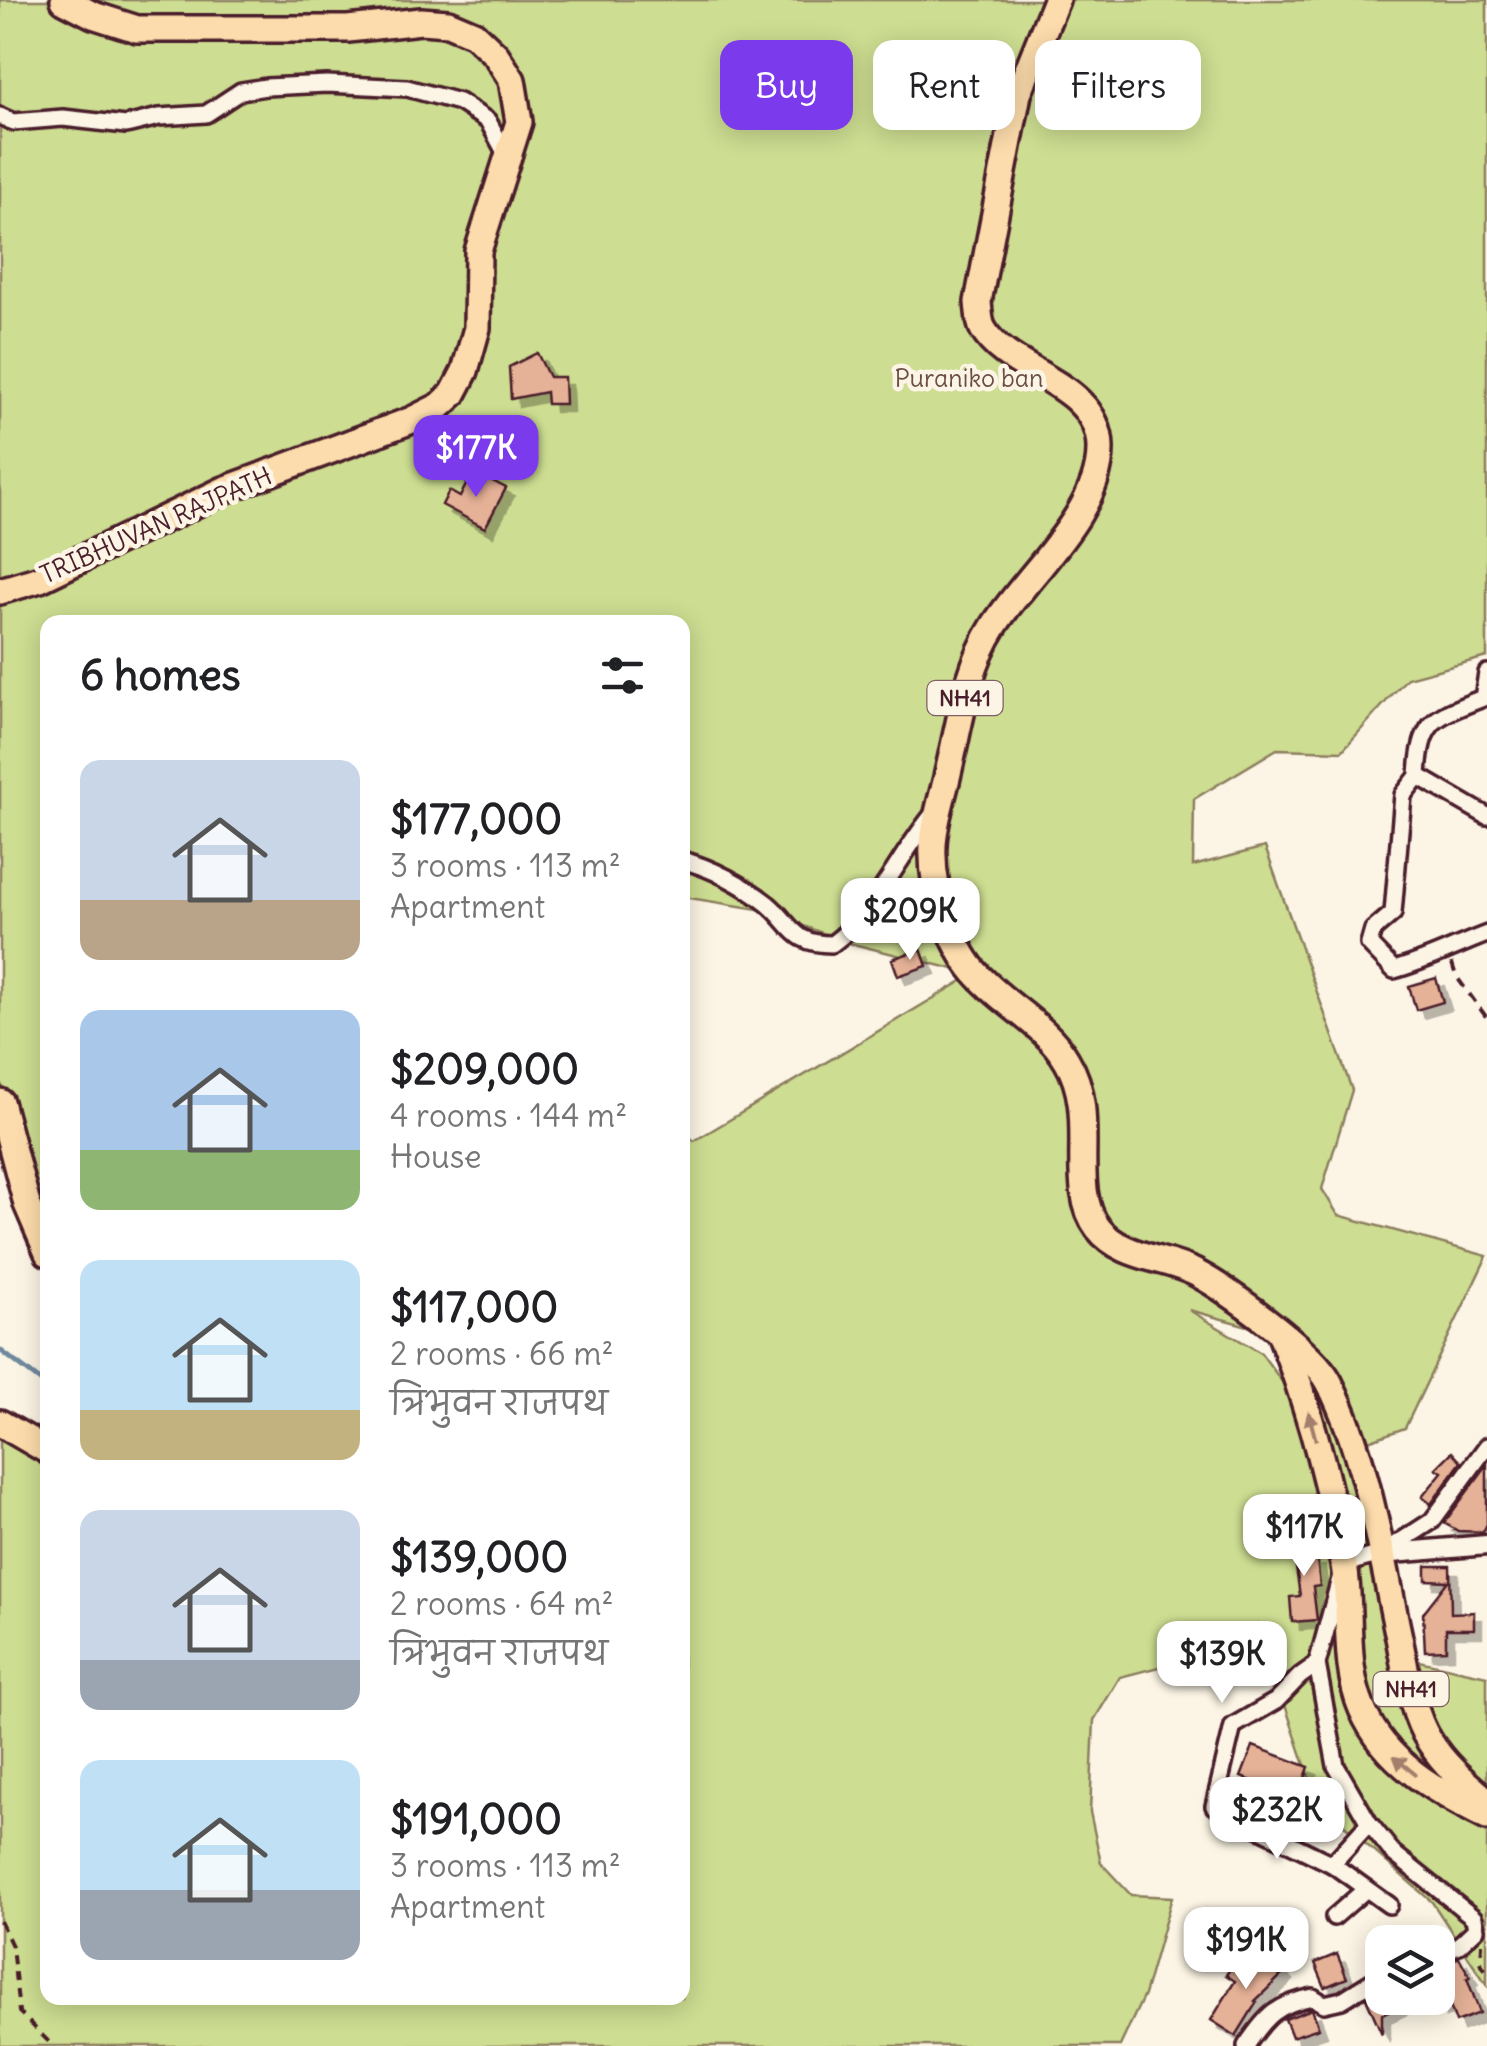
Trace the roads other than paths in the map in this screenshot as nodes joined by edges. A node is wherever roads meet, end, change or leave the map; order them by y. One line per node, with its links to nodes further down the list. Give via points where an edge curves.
1 (64, 0): 4 (highway, TRIBHUVAN RAJPATH, via 137,29 448,24 474,34 512,80 519,122)
2 (1056, 0): 8 (highway, NH41, via 1018,94 978,302 981,327 997,346 1078,400 1100,442 1099,462 1089,496 982,646)
3 (0, 116): 4 (street, via 13,122 62,118 126,125 206,114 241,91 266,87 407,88 459,102 488,121)
4 (507, 156): 5 (highway, TRIBHUVAN RAJPATH, via 478,251 477,328 465,371 440,406 224,490 40,579)
5 (0, 591)
6 (1487, 673): 7 (street, via 1483,698 1438,716 1420,743)
7 (1418, 776): 9 (street); 11 (street, via 1404,796 1392,913 1368,944 1394,970)
8 (941, 805): 10 (street, via 859,921 832,944 811,944 755,896); 14 (highway, NH41, via 933,843 944,916 976,973 1066,1057 1085,1109 1083,1176 1099,1230 1120,1246 1194,1272)
9 (1487, 816)
10 (690, 863)
11 (1487, 934)
12 (0, 1102): 13 (highway)
13 (40, 1234)
14 (1282, 1335): 19 (highway, NH41, via 1328,1379 1355,1444); 20 (highway, NH41, one-way to 14, via 1324,1468)
15 (0, 1423): 16 (highway)
16 (40, 1446)
17 (1487, 1446): 19 (street, via 1432,1520)
18 (1487, 1545): 19 (street)
19 (1381, 1554): 20 (street); 22 (highway, NH41, via 1428,1740)
20 (1344, 1564): 21 (street); 24 (highway, NH41, one-way to 20, via 1437,1792 1388,1752 1362,1708)
21 (1317, 1664): 23 (street, via 1276,1701 1232,1726); 26 (street, via 1336,1766)
22 (1487, 1801)
23 (1214, 1806)
24 (1487, 1817)
25 (1242, 1820): 27 (street)
26 (1369, 1824): 27 (street); 31 (street, via 1474,1918 1476,1930)
27 (1332, 1864): 28 (street)
28 (1366, 1889): 29 (street); 30 (street)
29 (1389, 1905)
30 (1334, 1917)
31 (1455, 1947)
32 (1365, 1986): 33 (street, via 1324,2004 1313,1997 1288,2002)
33 (1246, 2046)

